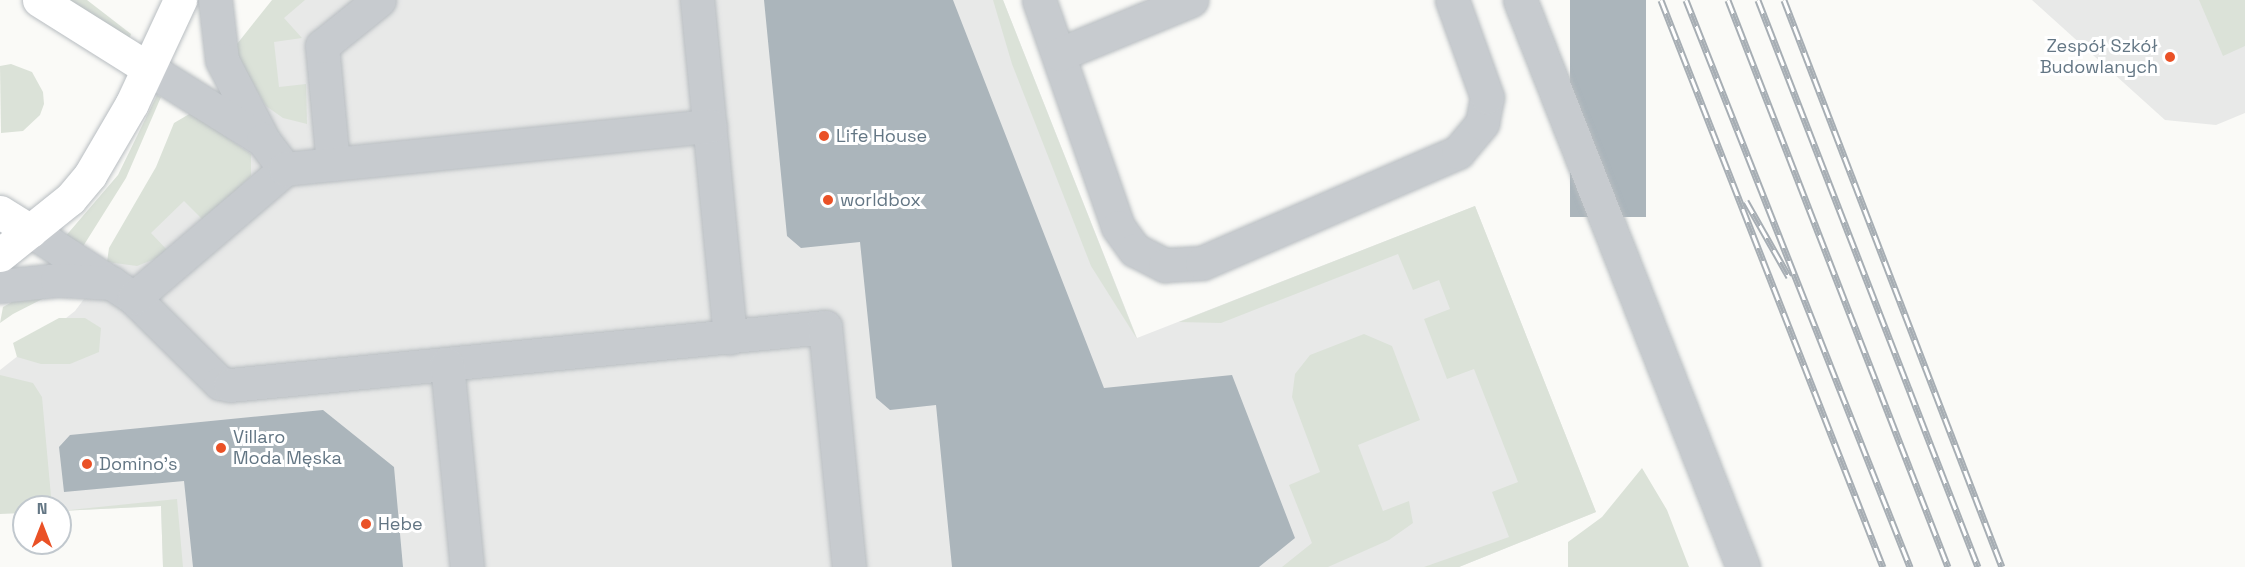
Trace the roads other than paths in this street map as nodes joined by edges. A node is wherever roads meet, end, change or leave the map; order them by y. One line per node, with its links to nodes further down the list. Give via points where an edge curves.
1 (39, 0): 11 (main road)
2 (180, 0): 11 (main road)
3 (215, 0): 13 (lane, via 222,60)
4 (379, 0): 14 (lane, via 322,46)
5 (697, 0): 12 (lane)
6 (1040, 0): 10 (lane)
7 (1191, 0): 10 (lane)
8 (1452, 0): 10 (lane, via 1487,97 1482,123 1458,152 1202,263 1165,265 1135,250 1118,227)
9 (1520, 0): 25 (lane)
10 (1060, 54)
11 (146, 67): 13 (lane); 17 (main road, via 132,104 90,175)
12 (710, 126): 14 (lane); 21 (lane)
13 (263, 140): 15 (lane)
14 (333, 164): 15 (lane)
15 (285, 169): 20 (lane)
16 (0, 212): 17 (main road)
17 (31, 231): 18 (main road); 20 (lane)
18 (0, 255)
19 (0, 286): 20 (lane, via 57,280)
20 (124, 290): 22 (lane, via 219,383)
21 (730, 337): 22 (lane); 24 (lane, via 825,327)
22 (447, 364): 23 (lane)
23 (467, 567)
24 (849, 567)
25 (1743, 567)

